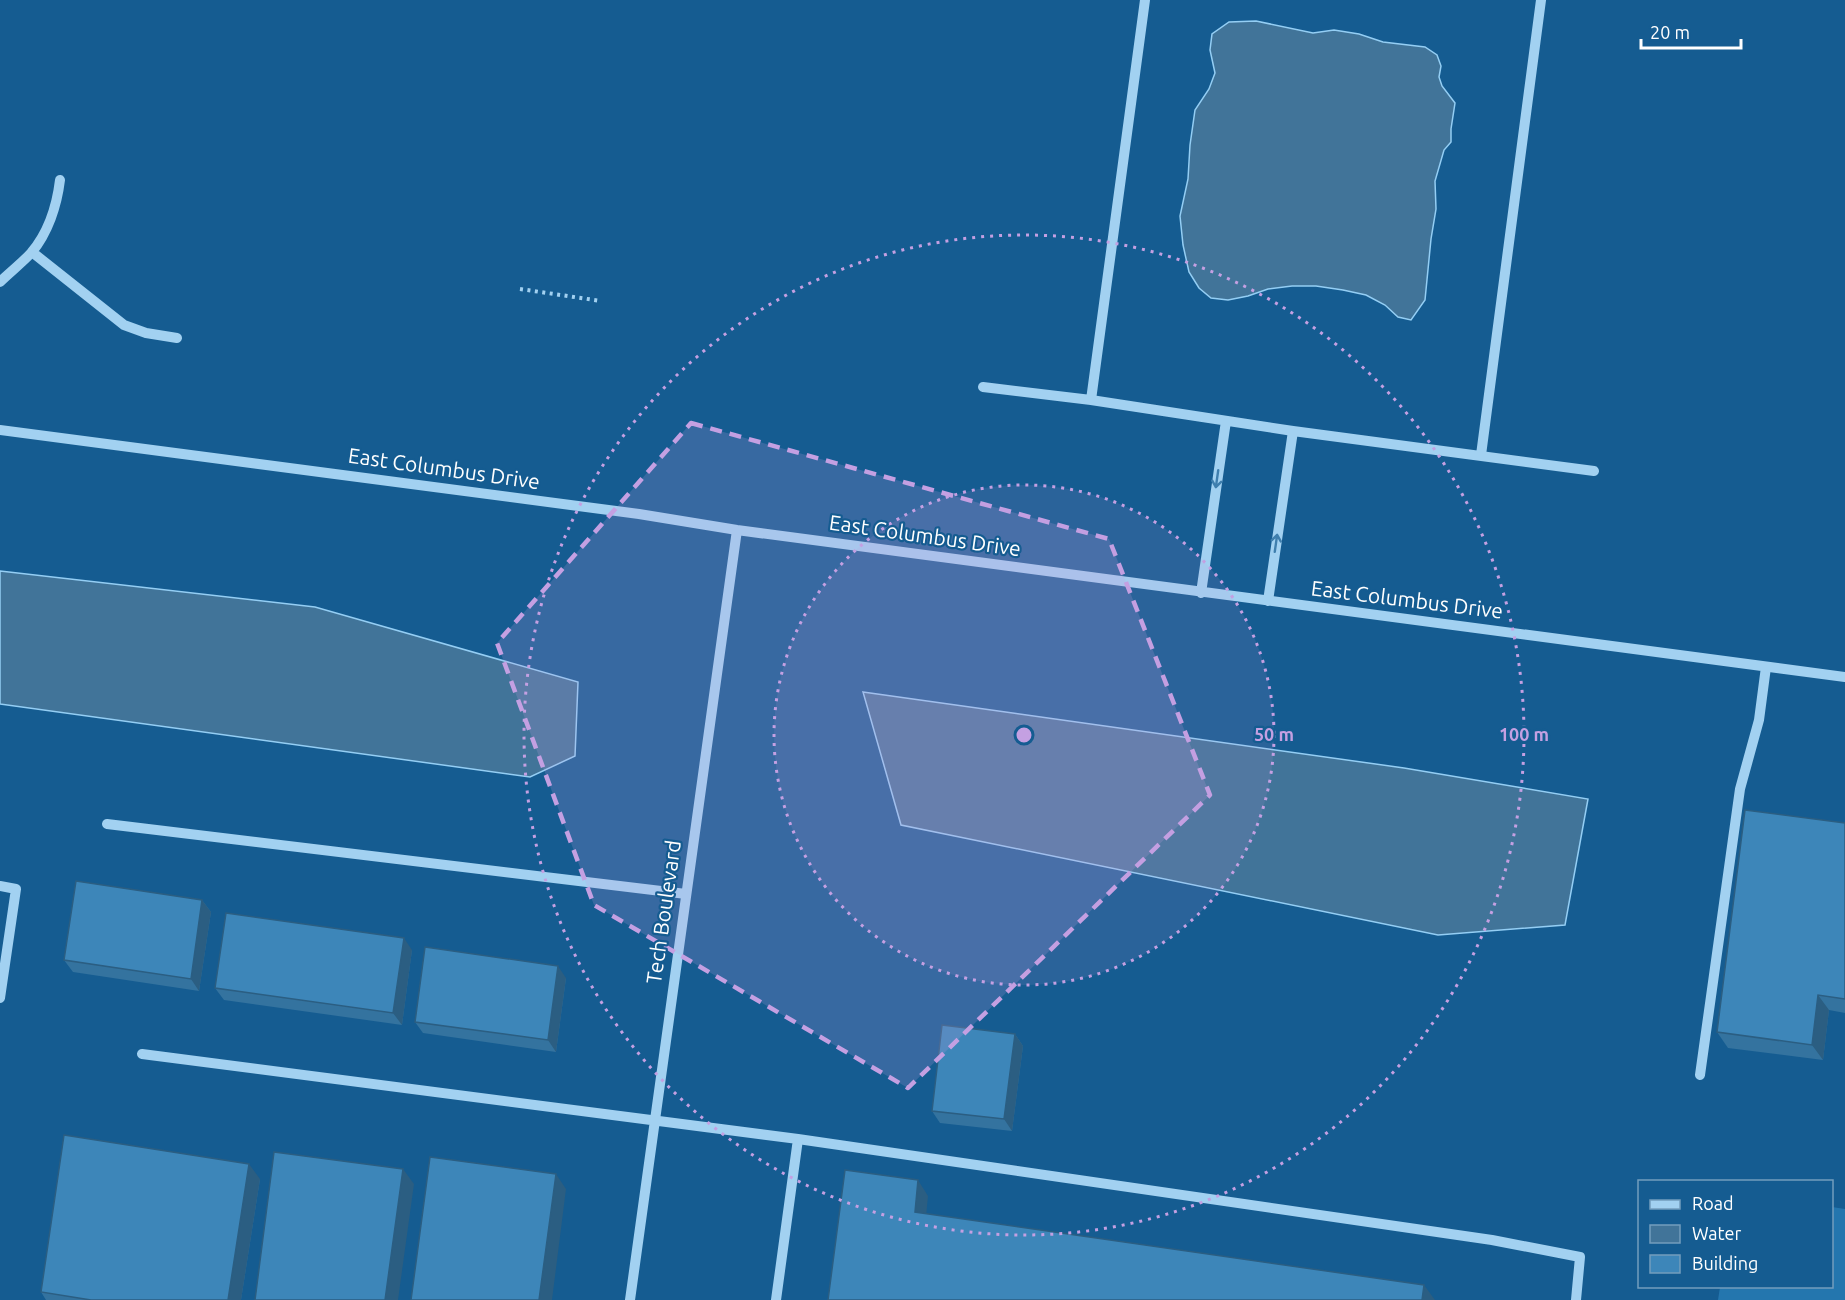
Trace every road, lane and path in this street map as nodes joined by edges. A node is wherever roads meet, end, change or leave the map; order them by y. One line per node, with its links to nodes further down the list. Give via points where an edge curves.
1 (1145, 0): 10 (street)
2 (1541, 0): 14 (street)
3 (60, 180): 4 (street, via 48,225)
4 (32, 252): 5 (street); 8 (street, via 124,325)
5 (0, 282)
6 (520, 289): 7 (path)
7 (601, 300)
8 (177, 338)
9 (983, 387): 10 (street)
10 (1091, 400): 11 (street)
11 (1226, 421): 13 (street); 17 (street, one-way to 17)
12 (0, 430): 16 (street, East Columbus Drive)
13 (1293, 431): 14 (street); 18 (street, one-way to 13)
14 (1481, 455): 15 (street)
15 (1594, 471)
16 (737, 530): 17 (street, East Columbus Drive); 23 (street, Tech Boulevard)
17 (1202, 592): 18 (street, East Columbus Drive)
18 (1268, 601): 19 (street, East Columbus Drive)
19 (1766, 667): 20 (street, East Columbus Drive); 26 (street, via 1759,720 1740,789)
20 (1845, 677)
21 (107, 824): 23 (street)
22 (0, 886): 24 (street, via 16,890)
23 (686, 894): 27 (street, Tech Boulevard)
24 (0, 998)
25 (142, 1054): 27 (street)
26 (1700, 1075)
27 (654, 1120): 28 (street); 29 (street, Tech Boulevard)
28 (798, 1139): 30 (street); 31 (street, via 1480,1238 1580,1257)
29 (630, 1300)
30 (777, 1300)
31 (1576, 1300)

